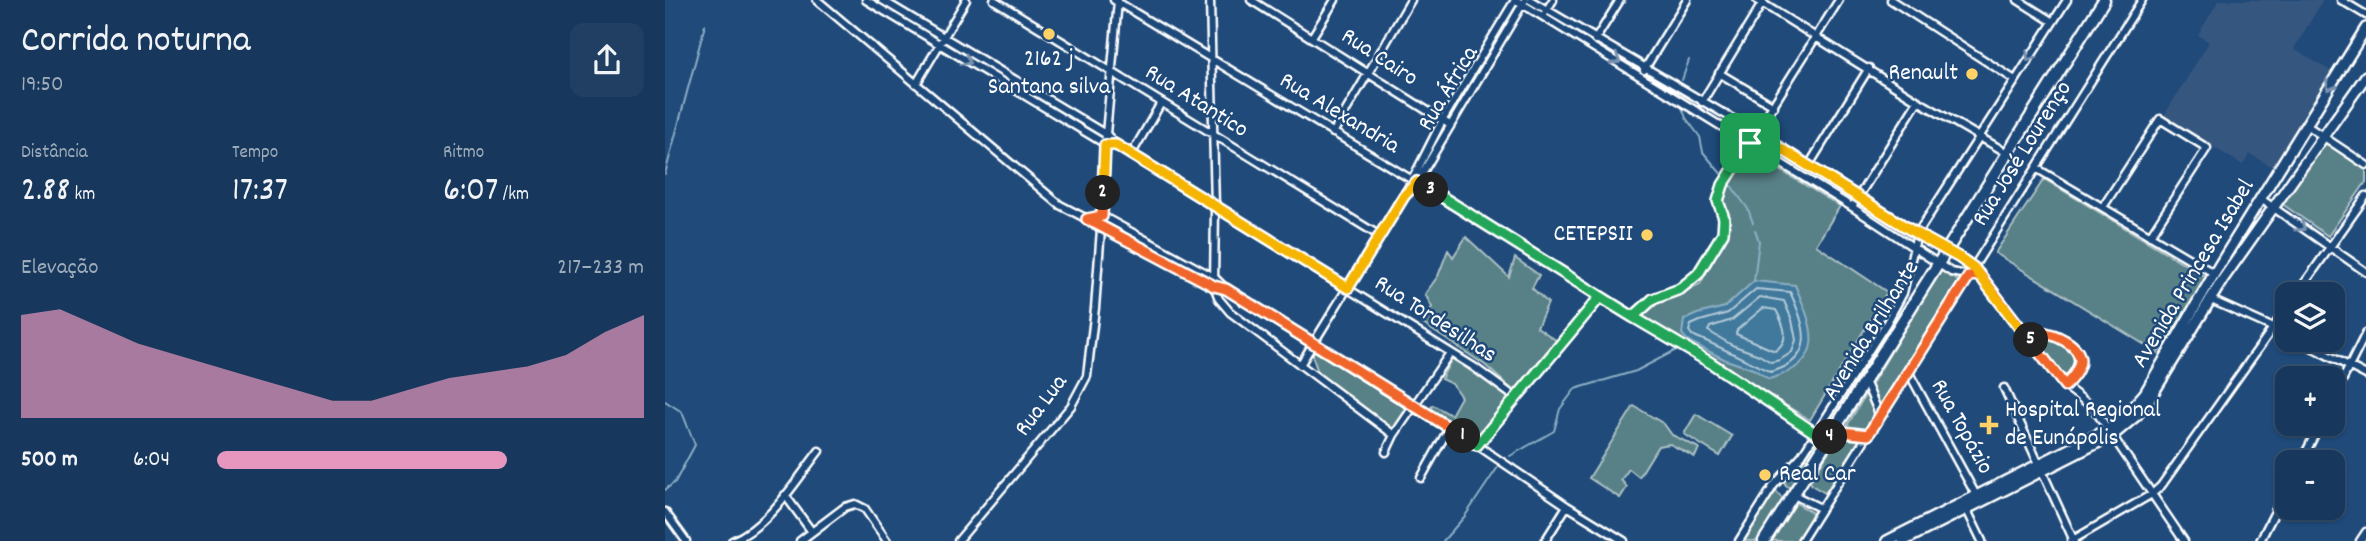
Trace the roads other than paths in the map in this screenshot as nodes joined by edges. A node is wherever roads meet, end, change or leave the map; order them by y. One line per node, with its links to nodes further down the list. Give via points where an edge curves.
1 (817, 0): 42 (street)
2 (866, 0): 31 (street)
3 (881, 0): 28 (street, Rua Tordesilhas)
4 (966, 0): 28 (street)
5 (994, 0): 36 (street, Rua Atantico)
6 (1210, 0): 33 (street)
7 (1335, 0): 29 (street)
8 (1411, 0): 38 (street)
9 (1553, 0): 23 (street)
10 (1620, 0): 30 (street)
11 (1687, 0): 34 (street)
12 (1839, 0): 27 (street)
13 (1891, 0): 41 (street)
14 (2018, 0): 25 (street)
15 (2067, 0): 25 (street)
16 (2104, 0): 59 (main road, Avenida Brilhante)
17 (2142, 0): 63 (street, Rua José Lourenço)
18 (2341, 0): 24 (street)
19 (1117, 1): 33 (street, Rua Alexandria); 36 (street, Rua Lua)
20 (1255, 1): 29 (street, Rua Cairo)
21 (1522, 1): 23 (street); 47 (street, Rua África); 48 (street, Rua África)
22 (1761, 1): 27 (street); 37 (street)
23 (1545, 13): 30 (street); 32 (street)
24 (2366, 15)
25 (2053, 22): 41 (street, one-way to 41)
26 (2366, 28): 49 (main road, Avenida Princesa Isabel, one-way to 49)
27 (1817, 36): 35 (street); 46 (street)
28 (945, 37): 31 (street); 52 (street, Rua Tordesilhas)
29 (1312, 37): 38 (street, Rua Cairo)
30 (1596, 38): 32 (street); 34 (street)
31 (940, 45): 42 (street); 57 (street, one-way to 57)
32 (1592, 46): 39 (street, one-way to 39)
33 (1212, 60): 51 (street, Rua Alexandria); 53 (street)
34 (1645, 68): 39 (street); 44 (street)
35 (1869, 68): 43 (street); 61 (street)
36 (1112, 73): 45 (street, Rua Atantico); 52 (street, Rua Lua)
37 (1719, 73): 44 (street); 46 (street)
38 (1368, 75): 47 (street, Rua Cairo); 51 (street)
39 (1640, 75): 56 (street)
40 (2366, 76): 54 (main road, Avenida Princesa Isabel)
41 (2015, 80): 55 (street)
42 (916, 84): 73 (street, via 1060,205)
43 (1918, 101): 55 (street); 66 (street)
44 (1702, 102): 50 (street)
45 (1161, 103): 53 (street, Rua Atantico); 60 (street)
46 (1774, 106): 50 (street)
47 (1442, 121): 48 (street, Rua Cairo); 64 (street, Rua África)
48 (1451, 125): 64 (street, Rua África)
49 (2306, 125): 54 (street); 67 (main road, Avenida Princesa Isabel)
50 (1756, 133): 56 (street); 61 (street)
51 (1333, 134): 64 (street, Rua Alexandria)
52 (1107, 135): 57 (street, Rua Lua); 58 (street, Rua Tordesilhas)
53 (1212, 135): 68 (street); 76 (street, Rua Atantico)
54 (2322, 135): 62 (street); 71 (main road, Avenida Princesa Isabel)
55 (1979, 136): 59 (street); 75 (street)
56 (1750, 143): 69 (street); 94 (street, via 1723,185 1718,201 1723,233 1698,274 1680,289 1653,299)
57 (1105, 145): 58 (street); 72 (street, Rua Lua)
58 (1116, 145): 60 (street, Rua Tordesilhas)
59 (2009, 154): 82 (main road, Avenida Brilhante)
60 (1131, 155): 68 (street, Rua Tordesilhas)
61 (1809, 165): 66 (street)
62 (2366, 165)
63 (2036, 168): 70 (street); 84 (street, Rua José Lourenço)
64 (1414, 180): 76 (street, Rua África); 92 (street, Rua Alexandria)
65 (2366, 196): 80 (street)
66 (1859, 197): 69 (street); 75 (street)
67 (2261, 199): 71 (street); 78 (main road, Avenida Princesa Isabel)
68 (1215, 207): 89 (street); 91 (street, Rua Tordesilhas)
69 (1852, 207): 79 (street)
70 (2103, 207): 77 (street); 77 (street, via 2160,119 2207,148)
71 (2272, 207): 80 (street, one-way to 80); 81 (main road, Avenida Princesa Isabel)
72 (1102, 216): 73 (street); 74 (street, Rua Lua); 89 (street)
73 (1087, 219): 74 (street)
74 (1101, 227): 89 (street); 141 (street, Rua Lua, via 1084,383 1062,417)
75 (1917, 234): 79 (street); 82 (street)
76 (1380, 236): 91 (street, Rua África)
77 (2150, 236): 88 (street)
78 (2234, 243): 81 (main road); 88 (main road, Avenida Princesa Isabel)
79 (1915, 247): 83 (street); 115 (street, via 1901,298)
80 (2329, 247): 85 (street); 90 (street)
81 (2243, 248): 88 (main road, Avenida Princesa Isabel)
82 (1948, 250): 83 (main road, Avenida Brilhante); 84 (street)
83 (1939, 264): 87 (street); 106 (main road, Avenida Brilhante)
84 (1974, 268): 86 (street); 87 (street, Rua José Lourenço)
85 (2366, 272)
86 (1980, 275): 87 (street); 97 (street)
87 (1969, 276): 103 (street, Rua José Lourenço)
88 (2218, 276): 93 (main road, Avenida Princesa Isabel)
89 (1215, 282): 98 (street); 101 (street, via 1219,299 1230,312)
90 (2305, 282)
91 (1348, 288): 98 (street, Rua África); 100 (street, Rua Tordesilhas)
92 (1600, 297): 94 (street, Rua Alexandria); 109 (street)
93 (2205, 298): 95 (street); 114 (main road, Avenida Princesa Isabel, via 2137,403)
94 (1633, 317): 115 (street, Rua Alexandria)
95 (2274, 327): 124 (street)
96 (2366, 333): 102 (street)
97 (2030, 341): 107 (street); 107 (street, via 2040,332 2072,346 2079,365)
98 (1313, 343): 101 (street, Rua África); 110 (street)
99 (2322, 352): 102 (street)
100 (1450, 353): 109 (street, Rua Tordesilhas); 110 (street)
101 (1300, 365): 116 (street)
102 (2349, 366): 104 (street); 105 (street)
103 (1907, 374): 111 (street, Rua José Lourenço); 127 (street, Rua Topázio)
104 (2345, 374)
105 (2366, 375)
106 (1865, 381): 111 (street); 113 (main road, Avenida Brilhante)
107 (2065, 386): 114 (street, via 2091,407)
108 (2004, 388): 122 (street)
109 (1516, 398): 119 (street)
110 (1413, 407): 112 (street); 116 (street)
111 (1880, 416): 117 (street, Rua José Lourenço)
112 (1449, 428): 119 (street); 123 (street)
113 (1834, 431): 117 (street); 118 (main road, Avenida Brilhante)
114 (2111, 432): 122 (main road, Avenida Princesa Isabel); 124 (street)
115 (1816, 433): 118 (street, Rua Alexandria); 144 (street, via 1794,466 1774,485)
116 (1394, 435): 121 (street)
117 (1868, 435): 130 (street, Rua José Lourenço)
118 (1827, 441): 126 (main road, Avenida Brilhante)
119 (1477, 445): 128 (street)
120 (819, 451): 125 (street)
121 (1386, 452)
122 (2039, 467): 127 (main road, Avenida Princesa Isabel); 150 (street)
123 (1421, 478)
124 (2152, 494): 136 (street); 150 (street)
125 (785, 495): 133 (street); 138 (street, via 751,530)
126 (1794, 495): 130 (street); 145 (main road, Avenida Brilhante)
127 (1978, 499): 129 (main road, Avenida Princesa Isabel)
128 (1567, 506): 135 (street); 142 (street)
129 (1965, 506): 147 (main road, Avenida Princesa Isabel); 148 (main road, Avenida Princesa Isabel); 149 (street, Rua Topázio)
130 (1820, 508): 146 (street, Rua José Lourenço)
131 (665, 512): 137 (street)
132 (2275, 512): 151 (street)
133 (811, 532): 139 (street); 140 (street, via 855,504 865,509)
134 (2366, 533): 152 (street)
135 (1611, 538): 143 (street)
136 (2182, 540)
137 (686, 541)
138 (732, 541)
139 (800, 541)
140 (887, 541)
141 (958, 541)
142 (1545, 541)
143 (1624, 541)
144 (1739, 541)
145 (1765, 541)
146 (1801, 541)
147 (1887, 541)
148 (1903, 541)
149 (1982, 541)
150 (2073, 541)
151 (2260, 541)
152 (2360, 541)

